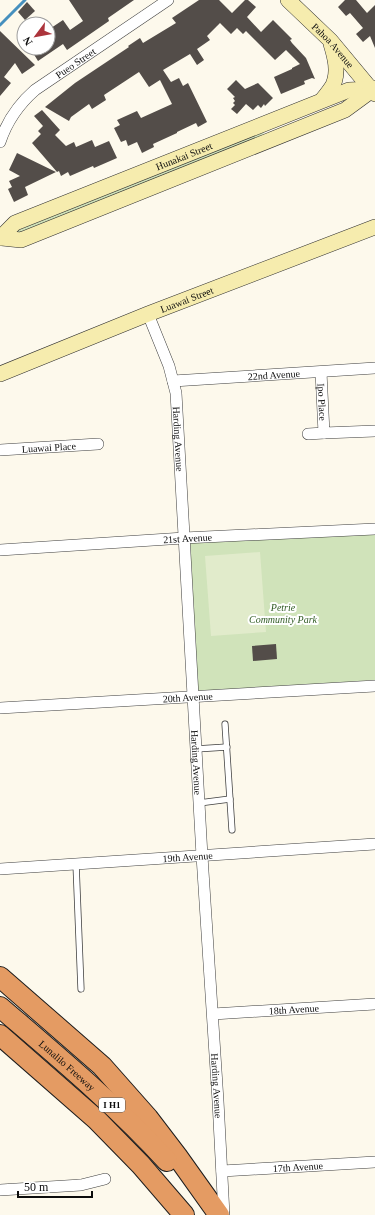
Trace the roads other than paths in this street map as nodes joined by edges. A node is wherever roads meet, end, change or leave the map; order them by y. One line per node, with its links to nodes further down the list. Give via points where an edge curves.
1 (168, 0): 6 (street, Pueo Street, via 35,90 17,109)
2 (288, 0): 3 (street, Pahoa Avenue)
3 (331, 41): 4 (street, Pahoa Avenue); 5 (street, via 336,72 333,85)
4 (374, 91): 5 (street, Hunakai Street, via 349,90); 8 (street, Hunakai Street, via 345,110 21,240)
5 (322, 100): 8 (street, Hunakai Street, via 15,222)
6 (0, 142)
7 (375, 227): 9 (street, Luawai Street)
8 (1, 236)
9 (148, 314): 12 (street, Luawai Street); 13 (street, Harding Avenue)
10 (375, 368): 11 (street, 22nd Avenue)
11 (321, 372): 13 (street, 22nd Avenue); 15 (street, Ipo Place)
12 (0, 374)
13 (173, 381): 20 (street, Harding Avenue, via 176,393)
14 (375, 431): 15 (street, Ipo Place)
15 (324, 433): 16 (street, Ipo Place)
16 (308, 434)
17 (98, 444): 18 (street, Luawai Place)
18 (0, 450)
19 (375, 529): 20 (street, 21st Avenue)
20 (184, 538): 21 (street, 21st Avenue); 23 (street, Harding Avenue)
21 (0, 550)
22 (375, 686): 23 (street, 20th Avenue)
23 (193, 697): 24 (street, 20th Avenue); 27 (street, Harding Avenue)
24 (0, 708)
25 (225, 724): 26 (lane)
26 (227, 747): 27 (lane); 28 (lane)
27 (196, 749): 29 (street, Harding Avenue)
28 (230, 799): 29 (lane); 30 (lane)
29 (199, 803): 32 (street, Harding Avenue)
30 (232, 830)
31 (375, 844): 32 (street, 19th Avenue)
32 (202, 856): 33 (street, 19th Avenue); 39 (street, Harding Avenue)
33 (76, 864): 34 (street, 19th Avenue); 36 (lane)
34 (0, 869)
35 (0, 977): 47 (highway, via 102,1066 148,1118)
36 (81, 989)
37 (375, 1004): 39 (street, 18th Avenue)
38 (0, 1007): 47 (highway, Lunalilo Freeway / I H1, via 87,1082)
39 (213, 1014): 44 (street, Harding Avenue)
40 (0, 1035): 42 (highway, Lunalilo Freeway / I H1)
41 (0, 1042): 42 (highway)
42 (26, 1058): 48 (highway, Lunalilo Freeway / I H1, via 119,1142)
43 (375, 1162): 44 (street, 17th Avenue)
44 (222, 1171): 47 (street, Harding Avenue)
45 (105, 1179): 46 (street, via 81,1185)
46 (0, 1190)
47 (218, 1211): 49 (street, Harding Avenue)
48 (184, 1215)
49 (224, 1215)

